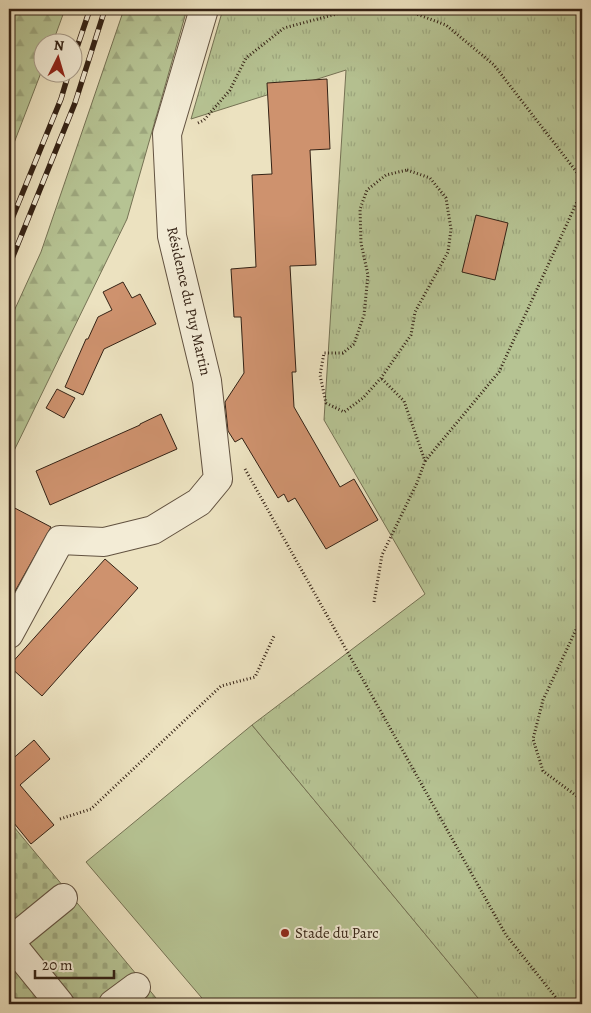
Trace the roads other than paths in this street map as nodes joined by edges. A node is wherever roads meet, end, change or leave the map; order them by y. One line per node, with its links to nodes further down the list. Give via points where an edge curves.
1 (204, 9): 2 (street, Résidence du Puy Martin, via 167,134 172,236 207,381 218,479 199,502 153,530 104,542 60,540)
2 (9, 634)
3 (63, 898): 4 (street)
4 (9, 942): 6 (street)
5 (136, 986): 7 (street)
6 (60, 1004)
7 (113, 1004)

